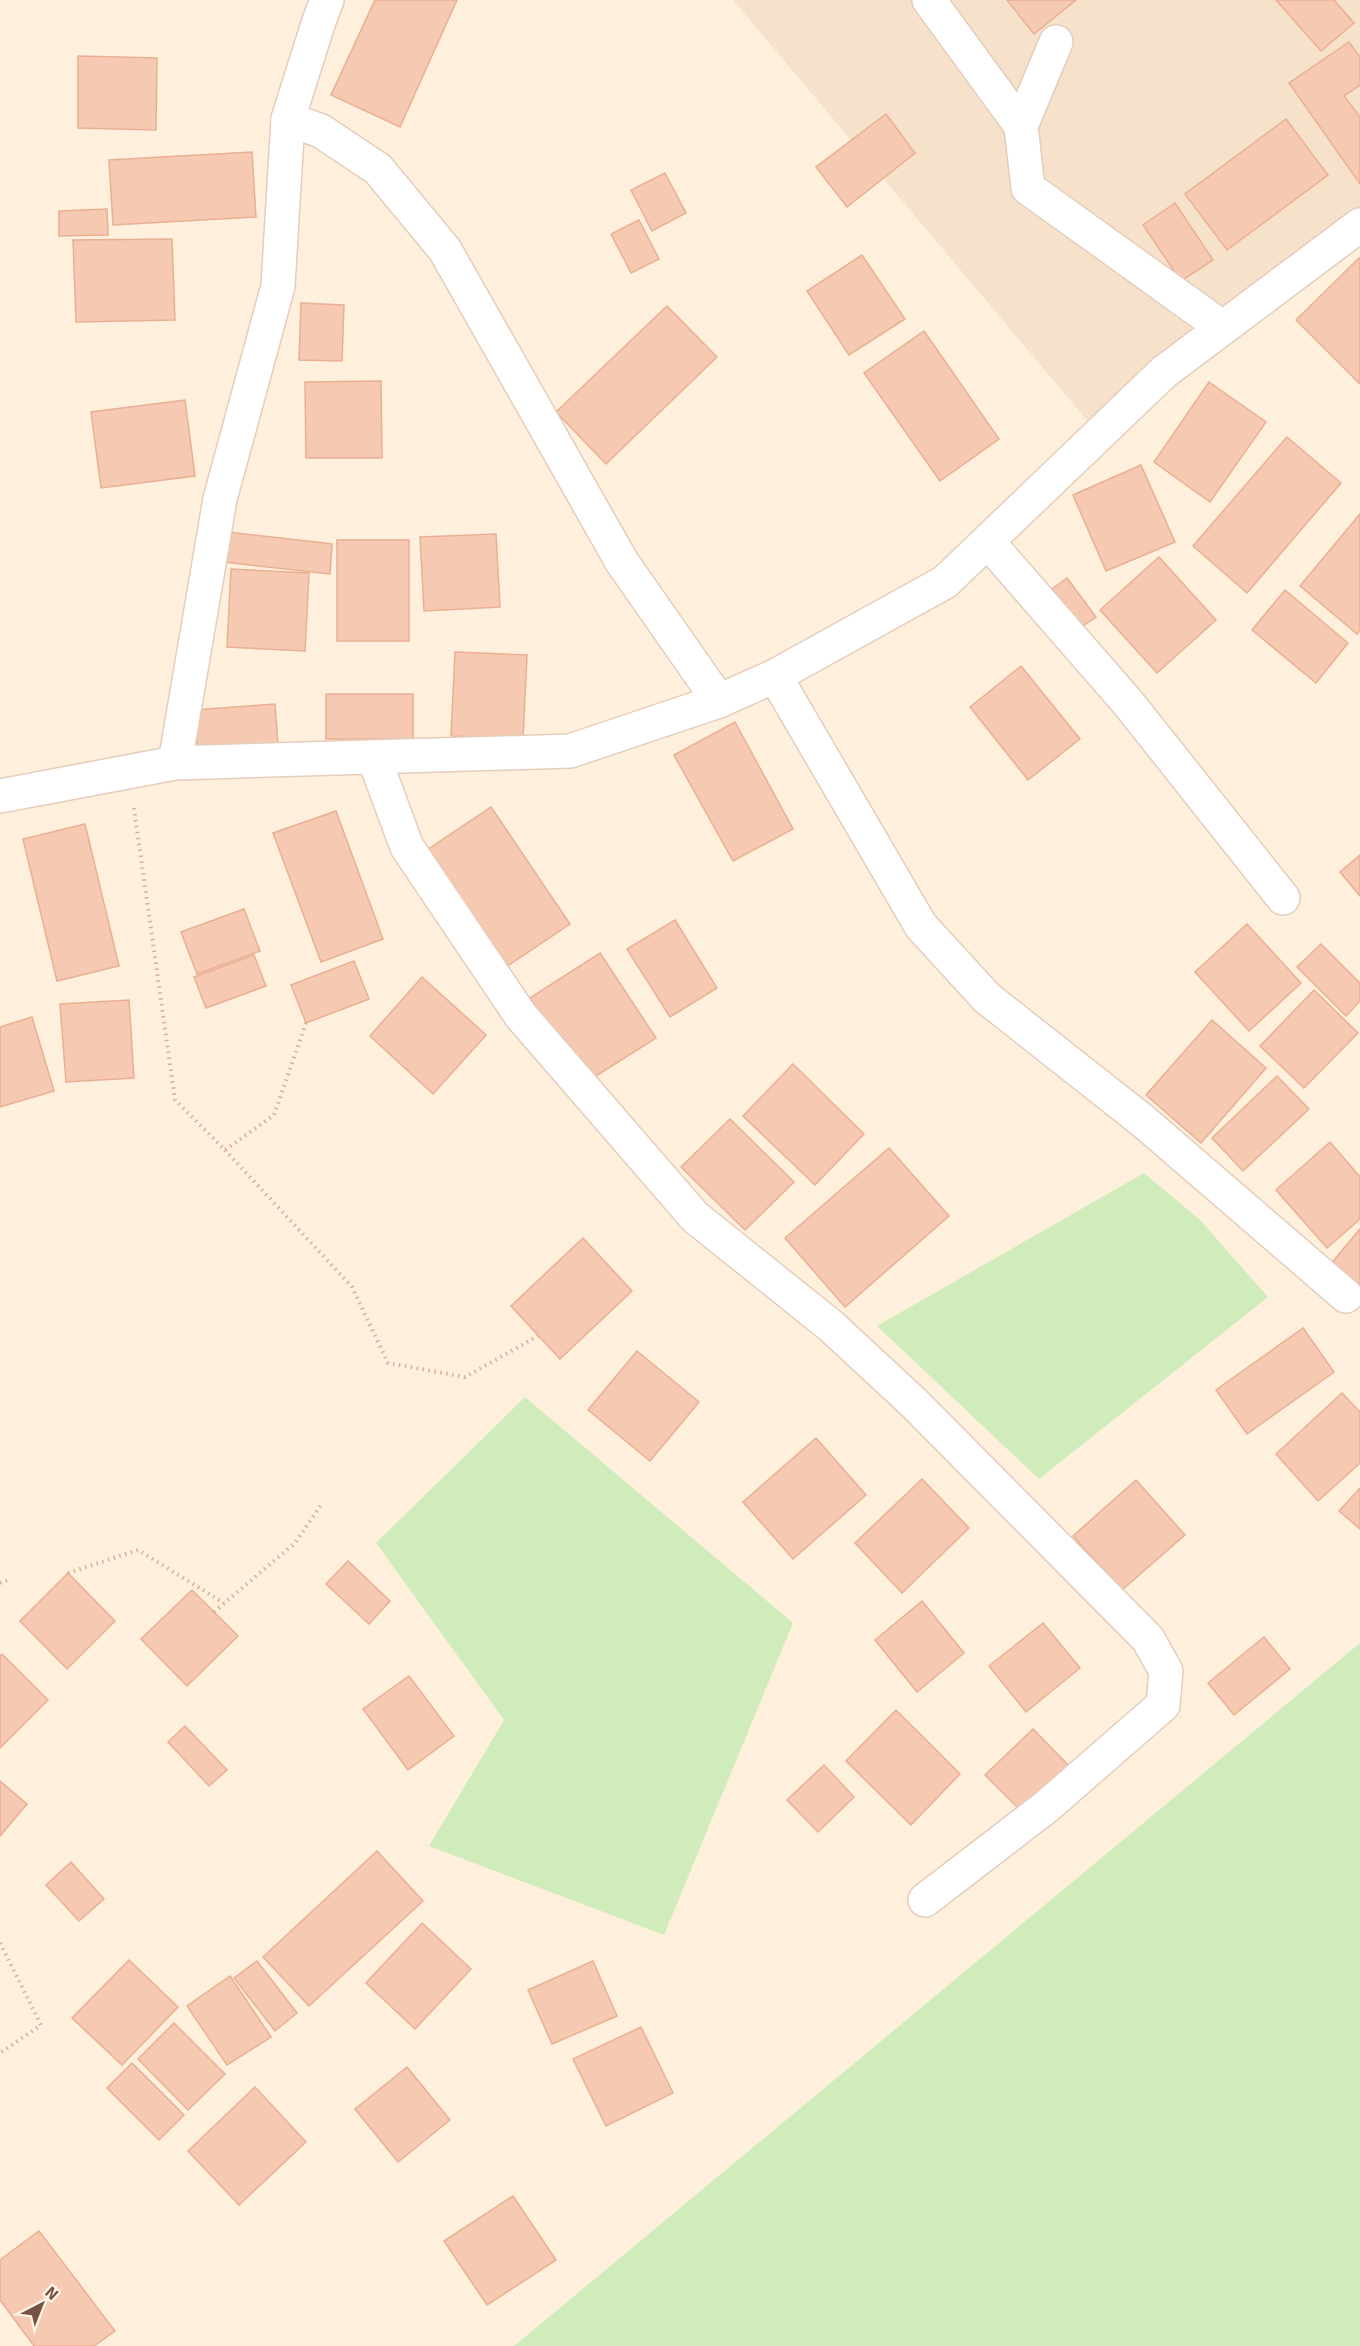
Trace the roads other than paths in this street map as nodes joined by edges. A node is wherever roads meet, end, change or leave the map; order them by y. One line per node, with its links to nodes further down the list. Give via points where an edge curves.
1 (327, 0): 4 (street)
2 (929, 0): 5 (street)
3 (1056, 42): 5 (street)
4 (288, 119): 10 (street, via 321,131 378,169 445,250 622,562); 12 (street, via 278,286 220,499)
5 (1021, 126): 7 (street, via 1028,188)
6 (1360, 225): 7 (street)
7 (1223, 328): 8 (street, via 1164,372)
8 (988, 542): 9 (street, via 945,582); 14 (street, via 1129,704)
9 (775, 676): 10 (street); 15 (street, via 921,926 979,990 1143,1121)
10 (719, 701): 11 (street, via 570,751)
11 (374, 758): 12 (street); 16 (street, via 407,847 521,1016 687,1208 831,1326 914,1402 1148,1639 1166,1671 1163,1705 1046,1807)
12 (175, 763): 13 (street)
13 (0, 795)
14 (1283, 898)
15 (1346, 1296)
16 (925, 1900)

